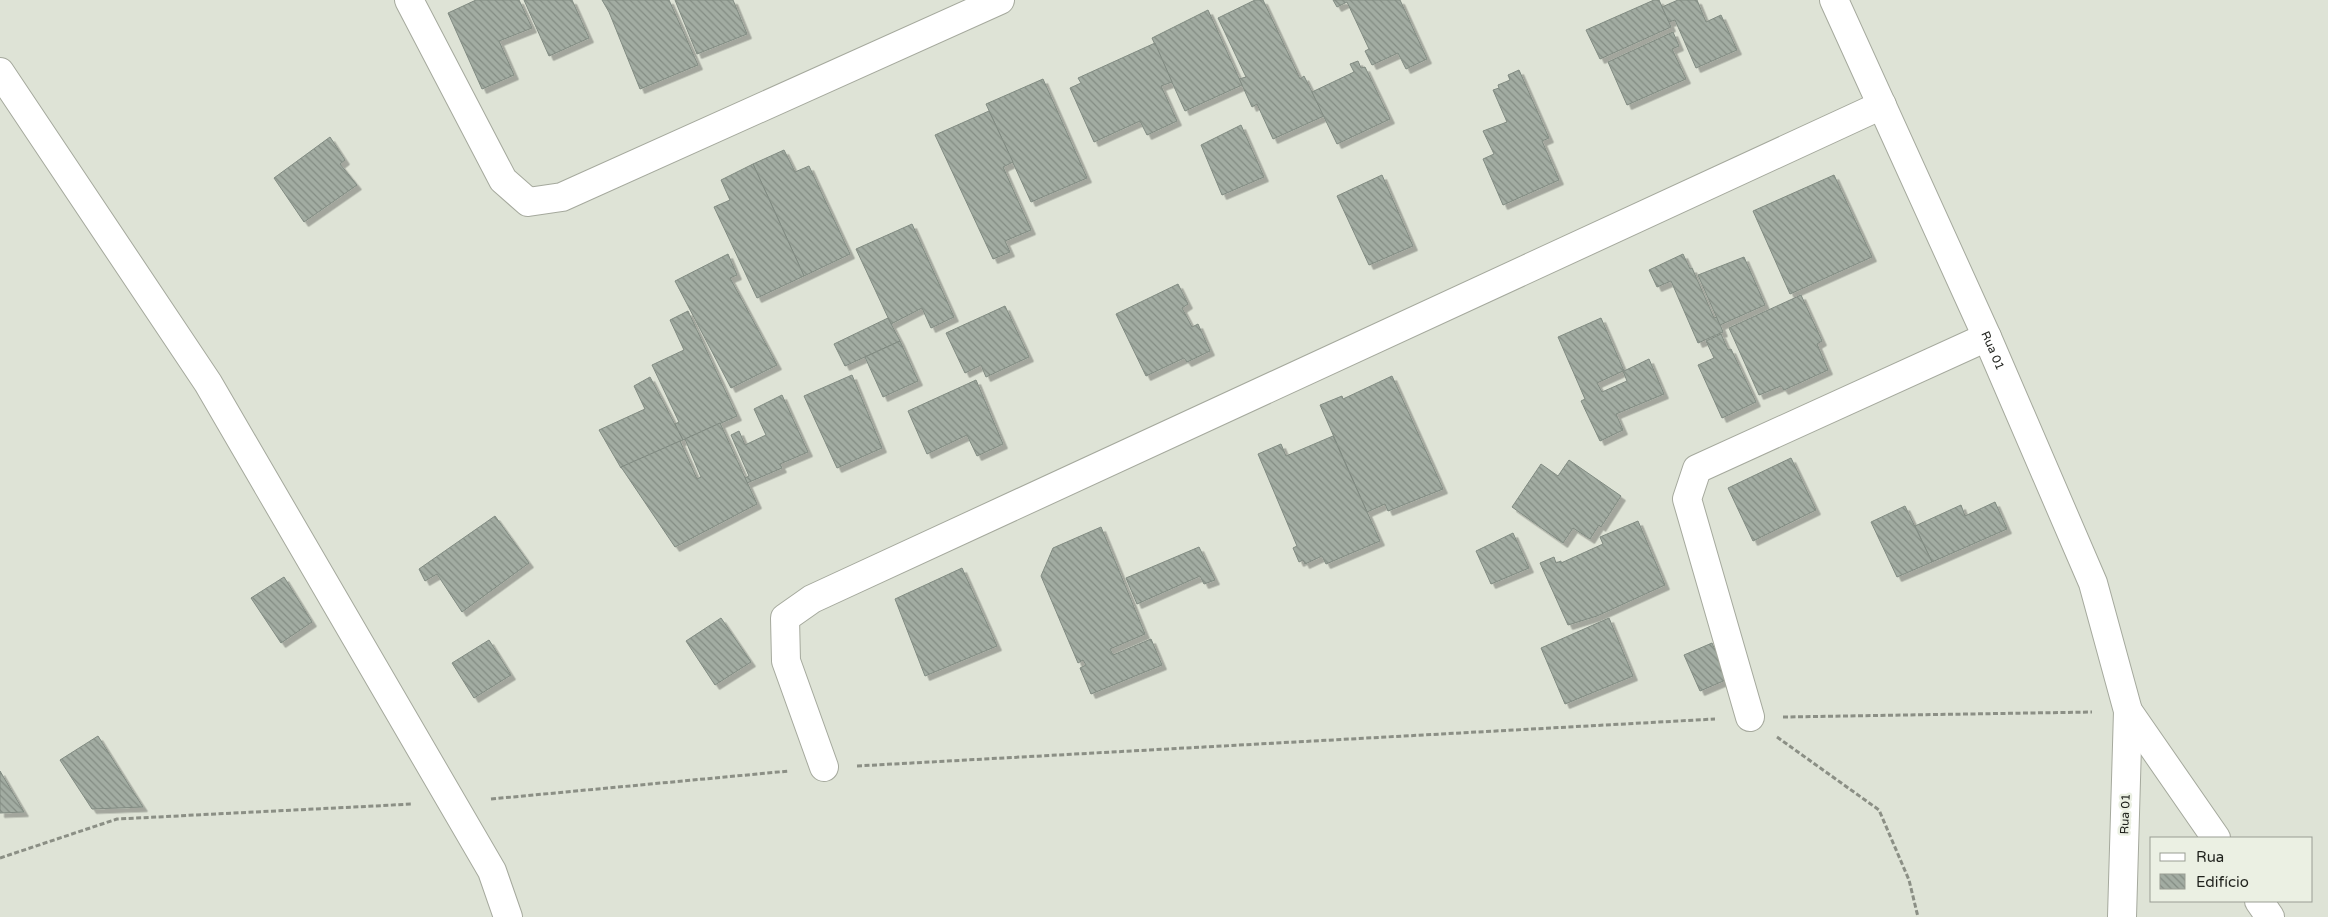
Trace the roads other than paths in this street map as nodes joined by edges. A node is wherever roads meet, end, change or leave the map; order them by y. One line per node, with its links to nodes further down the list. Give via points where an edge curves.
1 (409, 0): 2 (street, via 503,180 528,202 562,197)
2 (1000, 0)
3 (1834, 0): 5 (street, Rua 01)
4 (0, 72): 12 (street, via 208,383 492,871)
5 (1882, 105): 6 (street, Rua 01); 9 (street, via 812,599 785,618 786,661)
6 (1987, 337): 7 (street, Rua 01, via 2092,584); 8 (street, via 1697,469 1687,499)
7 (2128, 711): 10 (street, Rua 01); 13 (street, Rua 01)
8 (1750, 717)
9 (824, 767)
10 (2215, 837)
11 (2260, 902): 14 (street)
12 (508, 917)
13 (2122, 917)
14 (2270, 917)

